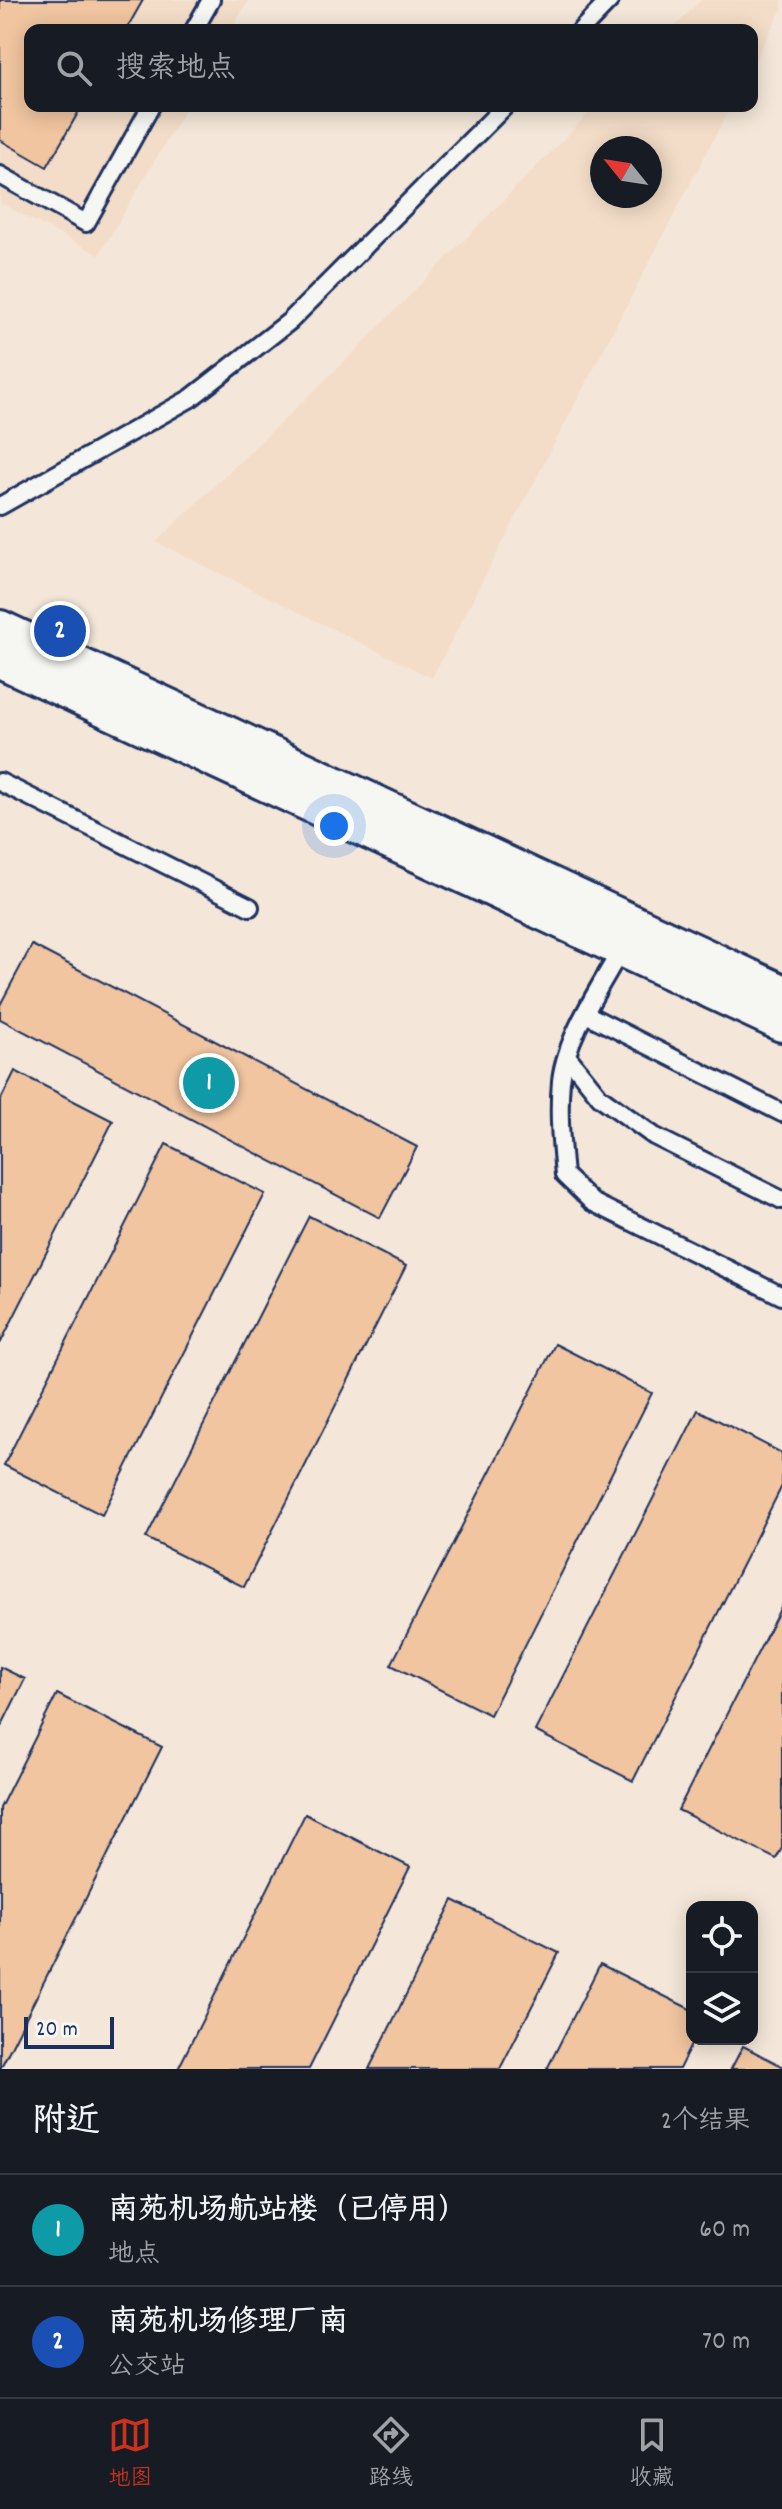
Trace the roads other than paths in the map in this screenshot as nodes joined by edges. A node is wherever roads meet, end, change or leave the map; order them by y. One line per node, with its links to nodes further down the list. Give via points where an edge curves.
1 (211, 0): 3 (lane)
2 (610, 0): 4 (lane)
3 (197, 24)
4 (587, 24)
5 (148, 112): 7 (lane, via 86,223)
6 (499, 112): 8 (lane, via 290,321 191,398)
7 (0, 175)
8 (0, 506)
9 (0, 628): 13 (street)
10 (0, 660): 13 (street)
11 (0, 782): 12 (lane)
12 (250, 907)
13 (629, 937): 14 (street); 15 (lane); 16 (street)
14 (782, 992)
15 (586, 1014): 17 (lane); 18 (lane)
16 (782, 1024)
17 (568, 1057): 19 (lane, via 600,1097 654,1136); 20 (lane, via 561,1079 564,1175 592,1202)
18 (782, 1113)
19 (782, 1200)
20 (782, 1296)

